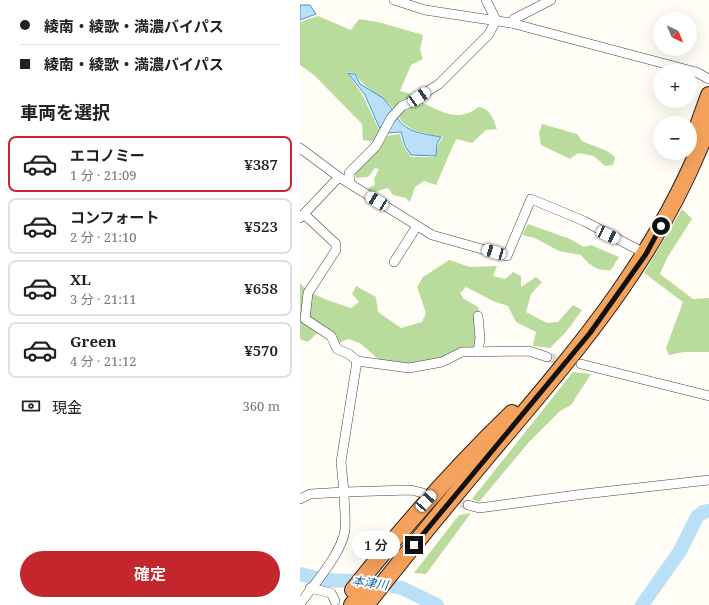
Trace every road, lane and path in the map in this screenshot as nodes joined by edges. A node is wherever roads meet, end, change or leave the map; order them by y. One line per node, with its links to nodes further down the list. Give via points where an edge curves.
1 (394, 0): 4 (street, via 425,10)
2 (486, 0): 4 (street)
3 (552, 0): 5 (street, via 514,19)
4 (496, 20): 5 (street); 13 (street, via 489,34 439,84 402,106 391,118 376,146 349,173)
5 (511, 23): 6 (street, via 696,72)
6 (709, 79)
7 (709, 95): 9 (highway)
8 (709, 124): 16 (highway, via 676,198)
9 (697, 127)
10 (300, 148): 12 (street)
11 (684, 160): 16 (highway)
12 (339, 177): 13 (street); 14 (street)
13 (350, 184): 15 (street)
14 (302, 216): 21 (street, via 336,244 336,250 308,293 305,319 331,336 337,349 349,354)
15 (417, 226): 16 (street, via 432,235 507,256 531,199 584,221); 17 (street)
16 (641, 251): 29 (highway, via 516,416)
17 (394, 262)
18 (478, 316): 19 (street)
19 (478, 352): 20 (street, via 528,351); 21 (street, via 462,352 442,362 409,368)
20 (547, 357)
21 (357, 362): 25 (street, via 341,462)
22 (581, 364): 23 (street)
23 (709, 396)
24 (709, 480): 28 (street, via 479,508)
25 (344, 492): 26 (street, via 411,490); 27 (street, via 315,494); 30 (street, via 345,529 342,543)
26 (423, 493)
27 (300, 499)
28 (468, 505)
29 (391, 565): 31 (highway); 33 (highway); 34 (highway)
30 (312, 586): 31 (street, via 331,593); 32 (street)
31 (344, 602)
32 (300, 604)
33 (366, 605)
34 (377, 605)

